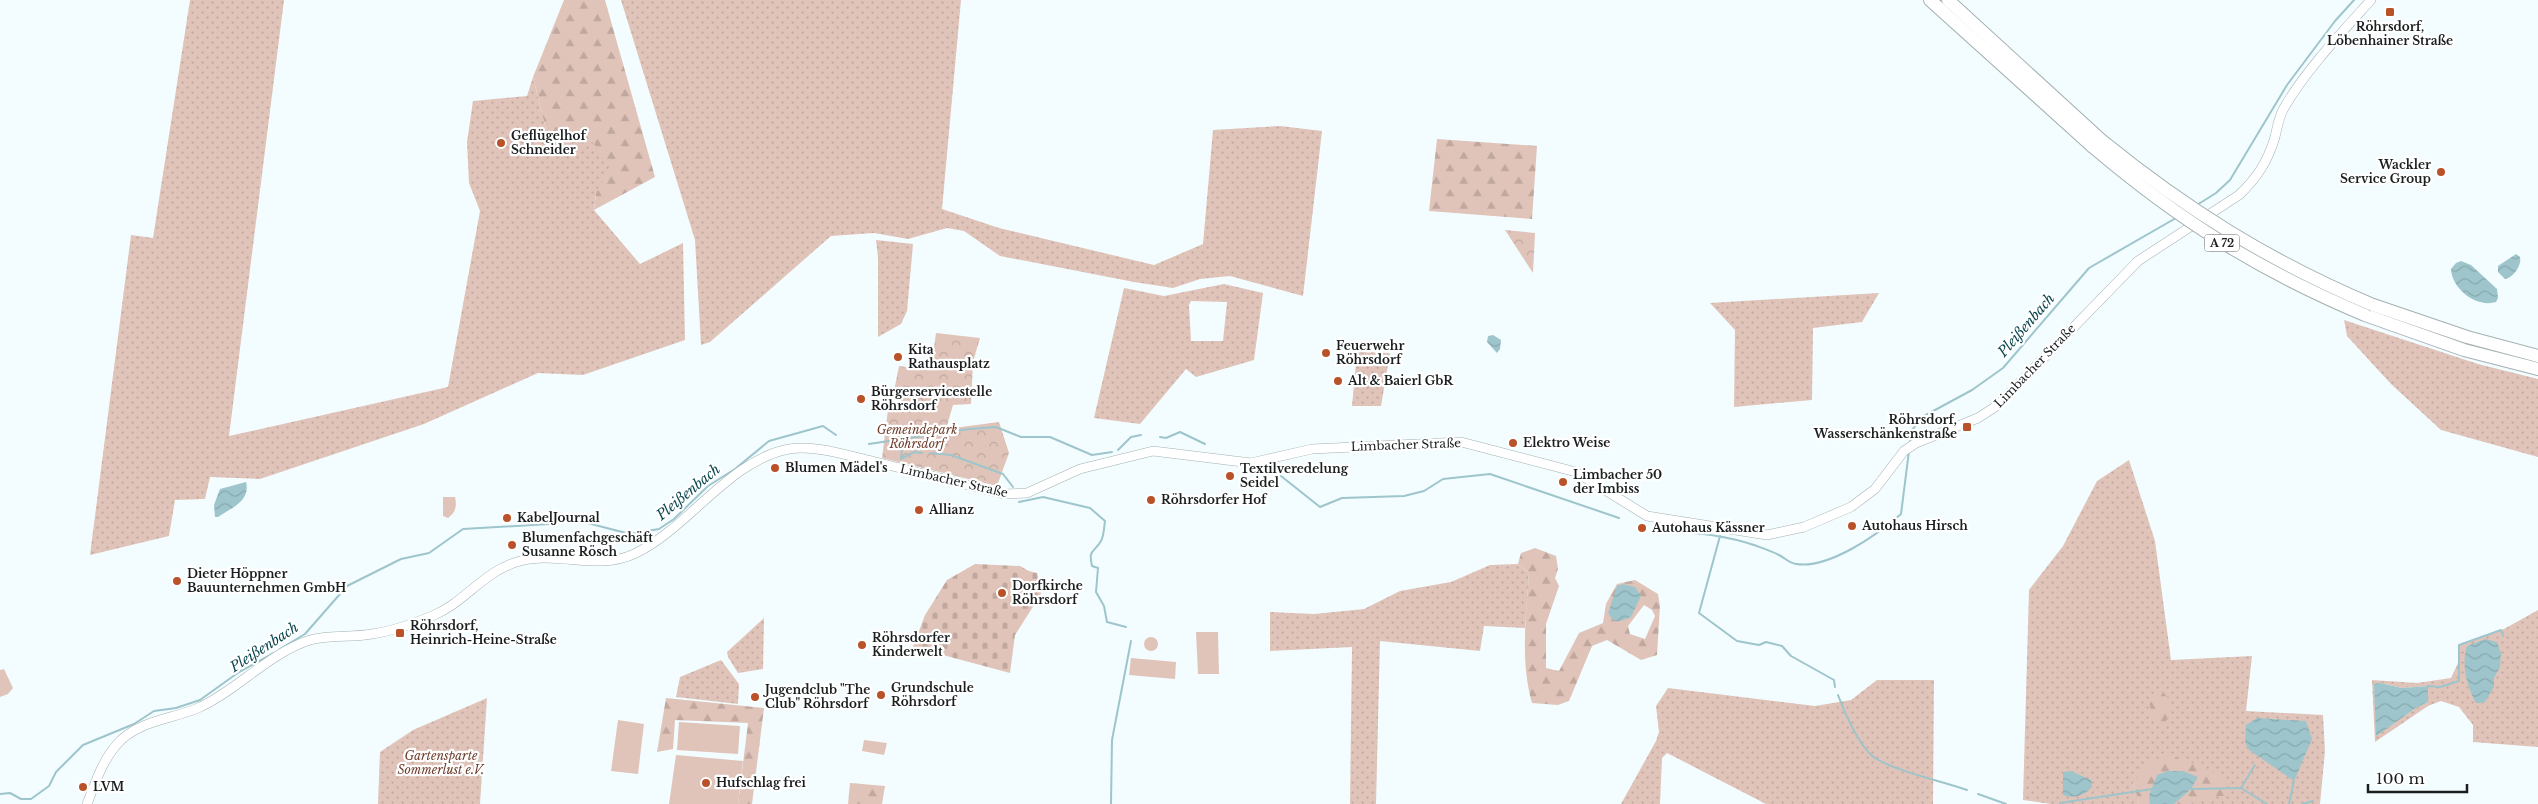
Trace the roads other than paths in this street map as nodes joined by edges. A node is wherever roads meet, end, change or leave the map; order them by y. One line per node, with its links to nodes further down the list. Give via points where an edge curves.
1 (1930, 0): 4 (highway, A 72)
2 (1948, 0): 4 (highway, A 72)
3 (2371, 0): 8 (street, Limbacher Straße, via 2282,110 2271,150 2253,182 2232,201 2138,261 1998,405 1978,418 1916,443 1904,451 1875,489 1851,507 1804,527 1766,535 1647,516 1576,472 1461,442 1312,449 1251,463 1153,451 1080,469 1035,490 1015,494 840,454 801,448 786,450 763,460 720,487 659,540 632,555 598,562 557,559 518,562 488,575 445,610 413,624 372,634 331,636 302,643 205,704 143,726 123,739 102,765)
4 (2097, 144): 5 (highway, A 72, bridge, via 2252,247)
5 (2369, 310): 6 (highway, A 72); 7 (highway, A 72, via 2464,350)
6 (2538, 356)
7 (2538, 369)
8 (87, 804)

